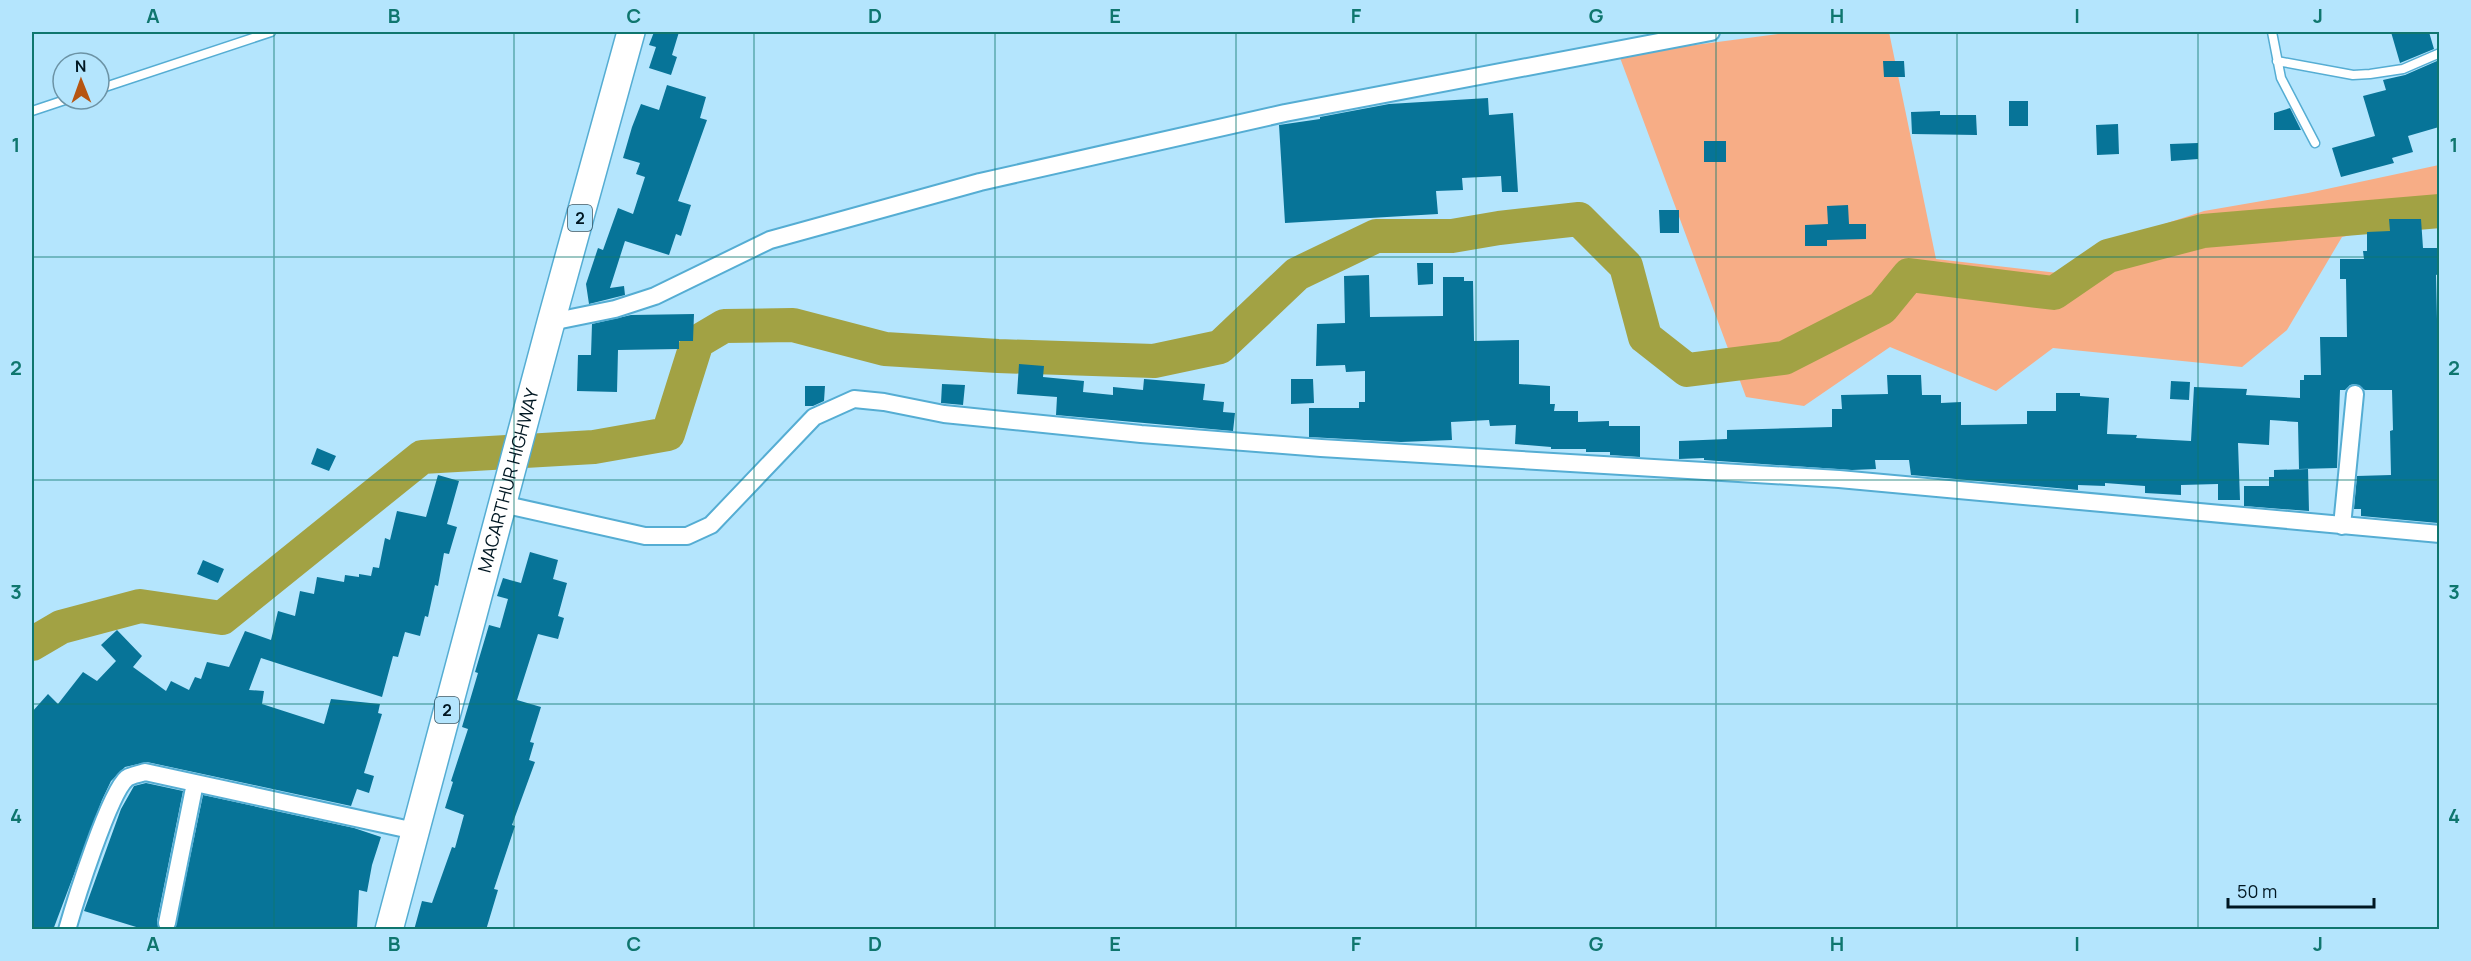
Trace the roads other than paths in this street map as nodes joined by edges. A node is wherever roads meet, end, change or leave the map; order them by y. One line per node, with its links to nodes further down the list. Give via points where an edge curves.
1 (271, 32): 7 (lane)
2 (631, 32): 11 (highway, MACARTHUR HIGHWAY / 2)
3 (1711, 32): 11 (street, via 1285,113 980,182 770,240 655,296)
4 (2272, 32): 6 (lane)
5 (2439, 52): 6 (lane, via 2403,69 2353,75)
6 (2277, 61): 10 (lane, via 2286,92)
7 (111, 85)
8 (51, 105): 9 (lane)
9 (32, 111)
10 (2315, 143)
11 (551, 322): 13 (highway, MACARTHUR HIGHWAY / 2)
12 (2355, 394): 14 (street)
13 (504, 497): 14 (street, via 645,536 687,536 711,525 814,417 854,399 944,414 1141,434 1839,479); 17 (highway, MACARTHUR HIGHWAY / 2)
14 (2342, 526): 15 (street)
15 (2439, 534)
16 (195, 783): 17 (street); 18 (street); 19 (street, via 145,772 128,778 118,792 83,876)
17 (415, 831): 20 (highway, MACARTHUR HIGHWAY / 2)
18 (167, 923)
19 (67, 930)
20 (389, 930)

